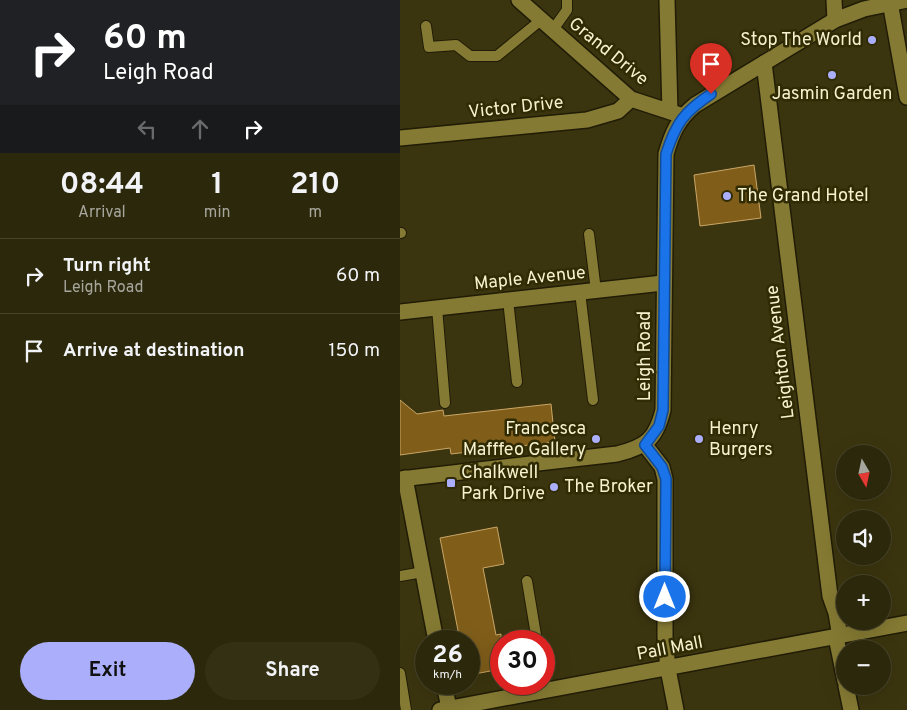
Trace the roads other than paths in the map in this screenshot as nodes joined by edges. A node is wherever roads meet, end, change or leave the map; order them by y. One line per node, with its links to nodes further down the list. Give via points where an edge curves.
1 (519, 0): 7 (street, Grand Drive)
2 (567, 0): 10 (lane, via 567,10)
3 (666, 0): 15 (street)
4 (834, 0): 8 (street)
5 (907, 0): 6 (street, Leigh Road)
6 (890, 2): 8 (street, Leigh Road); 12 (street)
7 (541, 20): 9 (lane, via 497,56 470,56 456,45 429,47); 10 (street, Grand Drive)
8 (836, 20): 11 (street, Leigh Road)
9 (426, 26)
10 (552, 31): 14 (street, Grand Drive)
11 (764, 63): 15 (street, Leigh Road); 35 (street, Leighton Avenue, via 830,596 836,613)
12 (905, 80): 13 (street)
13 (907, 97)
14 (631, 99): 15 (street, Grand Drive); 16 (street, Victor Drive, via 618,111 587,120)
15 (676, 114): 18 (street, Leigh Road, via 666,154)
16 (400, 138)
17 (589, 234): 19 (lane)
18 (663, 283): 19 (street, Maple Avenue); 27 (street, Leigh Road, via 663,410 659,426)
19 (596, 291): 20 (street, Maple Avenue)
20 (580, 292): 21 (street, Maple Avenue); 25 (lane)
21 (508, 300): 22 (street, Maple Avenue); 24 (lane)
22 (436, 308): 23 (street, Maple Avenue); 26 (lane)
23 (400, 312)
24 (517, 382)
25 (593, 400)
26 (445, 403)
27 (645, 445): 28 (street, via 617,454); 37 (street, via 662,467 666,479 665,637)
28 (402, 478): 29 (street)
29 (423, 572): 30 (lane); 33 (street)
30 (400, 576)
31 (527, 580): 34 (lane)
32 (907, 624): 35 (street, Pall Mall)
33 (434, 630)
34 (535, 630)
35 (838, 637): 36 (street, Leighton Avenue); 37 (street, Pall Mall)
36 (838, 640)
37 (668, 669): 39 (street, Pall Mall); 46 (street)
38 (400, 673): 45 (lane)
39 (555, 685)
40 (444, 695): 44 (street)
41 (514, 695): 43 (street, Pall Mall)
42 (848, 695): 47 (street)
43 (470, 707): 44 (street, Pall Mall)
44 (444, 709)
45 (406, 710)
46 (676, 710)
47 (851, 710)

